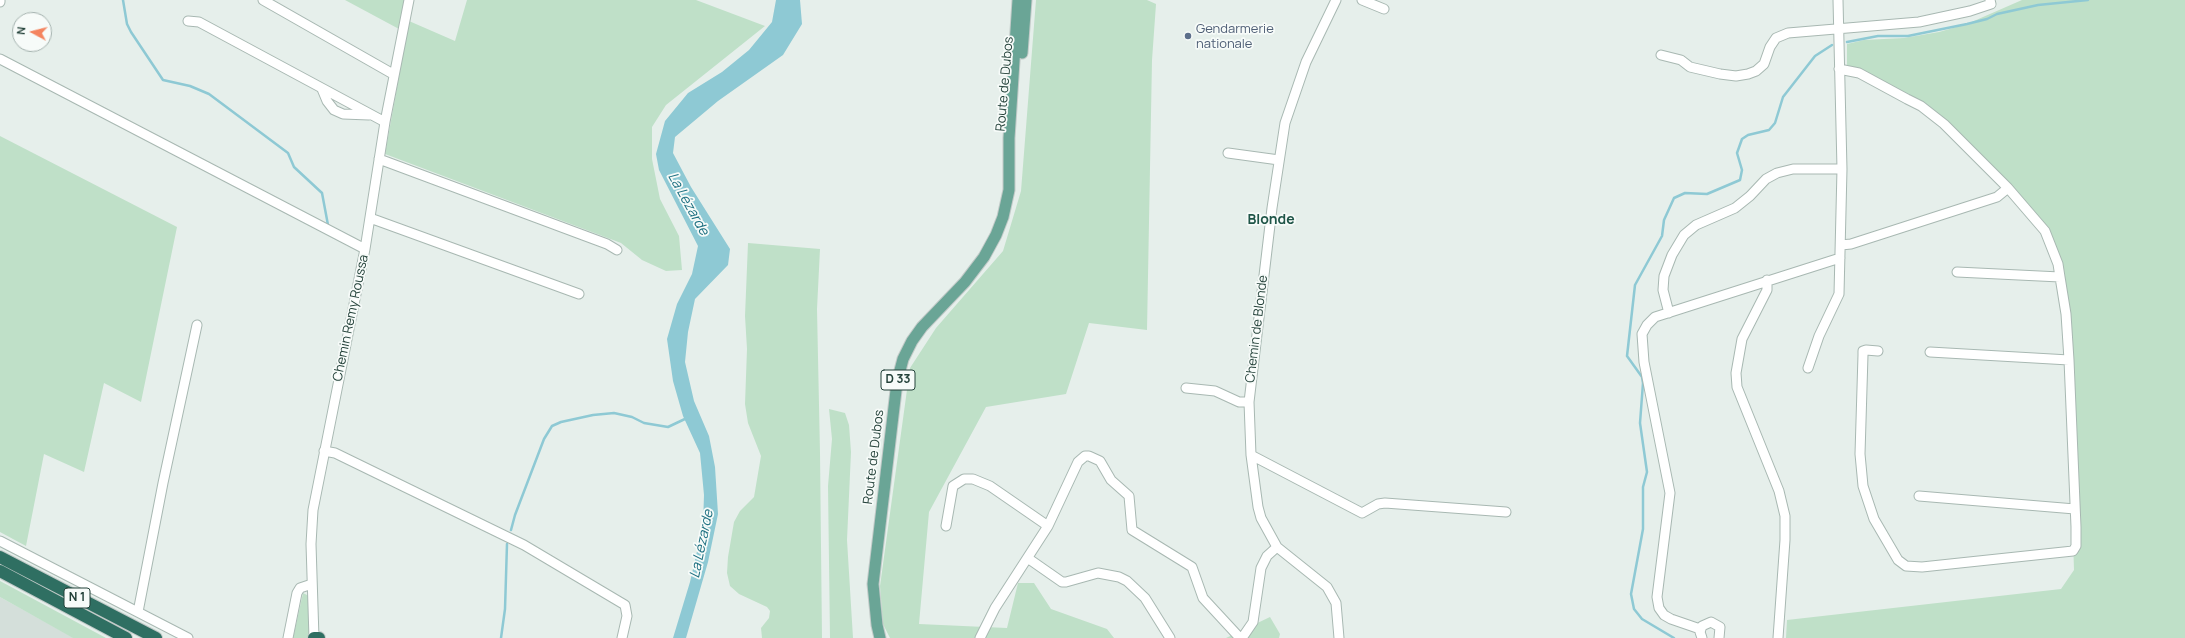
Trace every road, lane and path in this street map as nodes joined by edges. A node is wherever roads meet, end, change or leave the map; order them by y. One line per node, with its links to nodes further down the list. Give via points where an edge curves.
1 (263, 0): 15 (street)
2 (409, 0): 15 (street, Chemin Remy Roussa)
3 (1026, 0): 22 (main road, Route de Dubos / D 33, via 1015,140)
4 (1336, 0): 21 (street, Chemin de Blonde, via 1306,62 1290,106)
5 (1362, 0): 9 (street)
6 (1838, 0): 11 (street)
7 (1990, 0): 11 (street, via 1990,4 1970,11 1919,22)
8 (1017, 2): 22 (main road, Route de Dubos / D 33, via 1009,138)
9 (1384, 9)
10 (188, 20): 16 (street, via 199,22)
11 (1839, 28): 12 (street, via 1788,33 1776,38 1764,64 1756,72 1736,76 1690,67 1681,60); 14 (street)
12 (1661, 55)
13 (0, 59): 27 (street)
14 (1839, 69): 23 (street); 24 (street, via 1859,73 1921,106 1944,124)
15 (393, 74): 18 (street, Chemin Remy Roussa)
16 (322, 89): 17 (street); 17 (street, via 326,101 334,110 343,114)
17 (370, 115): 18 (street)
18 (385, 122): 20 (street, Chemin Remy Roussa)
19 (1228, 153): 21 (street)
20 (379, 159): 25 (street, Chemin Remy Roussa); 28 (street, via 607,244)
21 (1279, 160): 41 (street, Chemin de Blonde, via 1251,368)
22 (1010, 169): 64 (main road, Route de Dubos / D 33, via 1009,190 996,236 965,282 922,327 903,359 897,382 873,584 876,625)
23 (1842, 169): 26 (street); 34 (street, via 1792,169 1777,173 1766,179 1736,208 1696,225 1684,235 1672,255 1664,276 1663,290)
24 (2008, 188): 26 (street, via 1997,197 1879,236); 31 (street, via 2045,231 2058,264)
25 (370, 218): 27 (street, Chemin Remy Roussa); 33 (street)
26 (1841, 245): 29 (street)
27 (365, 248): 42 (street, Chemin Remy Roussa)
28 (617, 250)
29 (1840, 258): 32 (street); 39 (street, via 1837,301 1818,336)
30 (1957, 272): 31 (street)
31 (2060, 277): 38 (street)
32 (1767, 280): 34 (street); 70 (street, via 1767,290 1742,339 1736,373 1737,387 1779,491 1785,516)
33 (579, 294)
34 (1669, 312): 56 (street, via 1655,317 1642,334 1670,493 1657,597 1659,608 1664,615)
35 (197, 325): 55 (street)
36 (1878, 351): 45 (street, via 1863,352 1860,454 1863,486 1874,519 1898,560 1906,566 1922,567 2070,552 2076,546)
37 (1930, 352): 38 (street)
38 (2069, 360): 45 (street)
39 (1808, 368)
40 (1186, 388): 41 (street, via 1215,391 1239,402)
41 (1249, 402): 43 (street, Chemin de Blonde)
42 (324, 451): 54 (street, Chemin Remy Roussa, via 313,510); 63 (street, via 336,453 524,545 625,605 627,616)
43 (1250, 455): 46 (street, via 1362,513 1385,503); 50 (street, Chemin de Blonde, via 1258,508 1266,530)
44 (1919, 496): 45 (street)
45 (2075, 508)
46 (1506, 512)
47 (946, 526): 48 (street, via 953,486 964,479 973,479 990,486)
48 (1048, 526): 52 (street); 67 (street, via 1078,462 1085,456 1097,458 1111,480 1129,496 1132,530 1192,567 1203,598)
49 (0, 541): 55 (street)
50 (1277, 547): 67 (street, via 1261,568 1253,622); 68 (street, Chemin de Blonde, via 1327,587 1336,603)
51 (0, 557): 58 (highway, N 1)
52 (1029, 559): 65 (street, via 995,608); 66 (street, via 1062,582 1098,573 1127,581 1145,598)
53 (0, 571): 57 (highway, N 1)
54 (312, 584): 60 (street, via 300,588 297,593); 61 (street, Chemin Remy Roussa)
55 (138, 612): 59 (street)
56 (1701, 634): 69 (street, via 1708,622 1715,623 1721,631)
57 (126, 638)
58 (156, 638)
59 (188, 638)
60 (288, 638)
61 (314, 638): 62 (highway)
62 (319, 638)
63 (622, 638)
64 (880, 638)
65 (980, 638)
66 (1170, 638)
67 (1241, 638)
68 (1339, 638)
69 (1719, 638)
70 (1778, 638)

